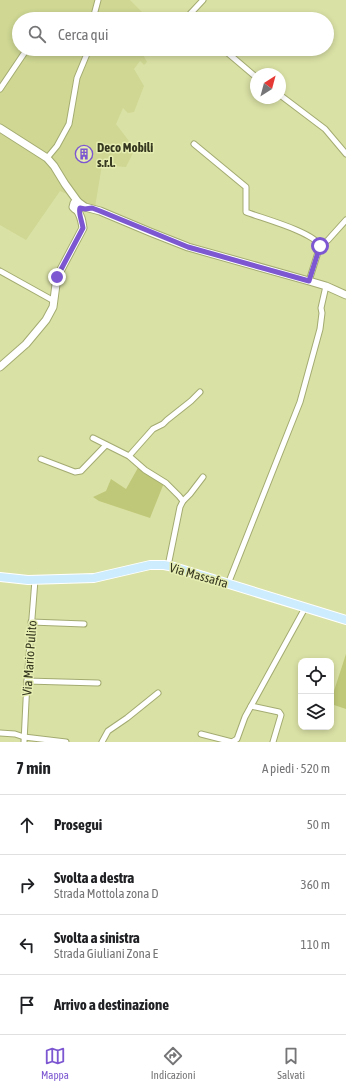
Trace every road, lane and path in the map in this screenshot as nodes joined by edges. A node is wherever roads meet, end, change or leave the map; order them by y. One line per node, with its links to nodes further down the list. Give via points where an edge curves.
1 (98, 0): 3 (street)
2 (203, 0): 4 (street)
3 (95, 12)
4 (192, 12)
5 (22, 56): 9 (street)
6 (86, 56): 14 (street, via 77,78 69,124)
7 (231, 56): 8 (street)
8 (250, 72)
9 (0, 88)
10 (286, 100): 13 (street, via 325,129)
11 (0, 128): 14 (main road)
12 (194, 144): 17 (street, via 246,187 246,212 306,234)
13 (346, 154)
14 (47, 158): 15 (main road, via 65,184 67,195)
15 (78, 207): 19 (main road, via 92,208 188,247); 22 (main road, via 83,228 57,277)
16 (346, 220): 17 (street)
17 (320, 246): 19 (street)
18 (0, 271): 22 (street)
19 (309, 281): 20 (main road)
20 (326, 286): 21 (main road); 34 (street, via 320,329 300,402)
21 (346, 295)
22 (54, 302): 23 (main road, via 46,320 26,344)
23 (0, 367)
24 (200, 392): 27 (street, via 165,423 153,429)
25 (93, 438): 26 (street)
26 (106, 445): 27 (street); 28 (street, via 78,472)
27 (129, 456): 30 (street, via 166,483)
28 (41, 459)
29 (203, 477): 30 (street)
30 (183, 501): 31 (street)
31 (168, 566): 33 (main road, Via Massafra, via 150,565 94,578); 34 (main road, Via Massafra)
32 (0, 577): 33 (main road, Via Massafra)
33 (35, 580): 37 (street, Via Mario Pulito)
34 (228, 584): 35 (main road, Via Massafra)
35 (305, 608): 36 (main road, Via Massafra); 42 (street)
36 (346, 620)
37 (32, 622): 38 (street); 39 (street, Via Mario Pulito)
38 (84, 624)
39 (27, 681): 40 (street); 45 (street, Via Mario Pulito)
40 (98, 683)
41 (158, 693): 47 (street, via 108,731)
42 (251, 706): 48 (street, via 237,739); 49 (street, via 280,712)
43 (0, 733): 45 (street, via 15,734)
44 (201, 734): 48 (street)
45 (24, 740): 46 (street)
46 (66, 742)
47 (102, 742)
48 (232, 742)
49 (273, 742)

